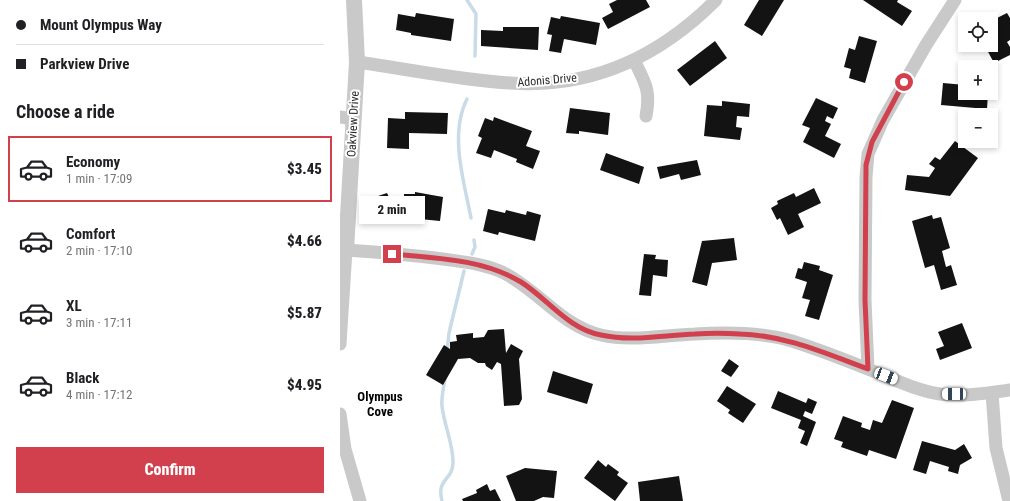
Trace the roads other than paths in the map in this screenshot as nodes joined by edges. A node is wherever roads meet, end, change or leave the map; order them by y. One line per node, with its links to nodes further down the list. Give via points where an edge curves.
1 (354, 0): 5 (street, Oakview Drive)
2 (716, 0): 4 (street, Adonis Drive, via 669,40)
3 (955, 0): 11 (street, via 883,120 868,154 865,300)
4 (634, 60): 5 (street, Adonis Drive, via 583,77 529,84 492,82); 6 (street, via 648,90)
5 (357, 62): 7 (street, Oakview Drive)
6 (646, 116)
7 (347, 118): 8 (street, Oakview Drive)
8 (346, 250): 9 (street, Oakview Drive); 11 (street, via 423,256 486,266 521,282 566,319 600,335 764,336 791,341)
9 (342, 276): 10 (street, Oakview Drive)
10 (340, 344)
11 (868, 369): 13 (street, via 914,387 941,394)
12 (1010, 390): 13 (street)
13 (992, 393): 16 (street, via 996,448)
14 (340, 420): 15 (street, via 348,462)
15 (360, 501)
16 (1009, 501)

